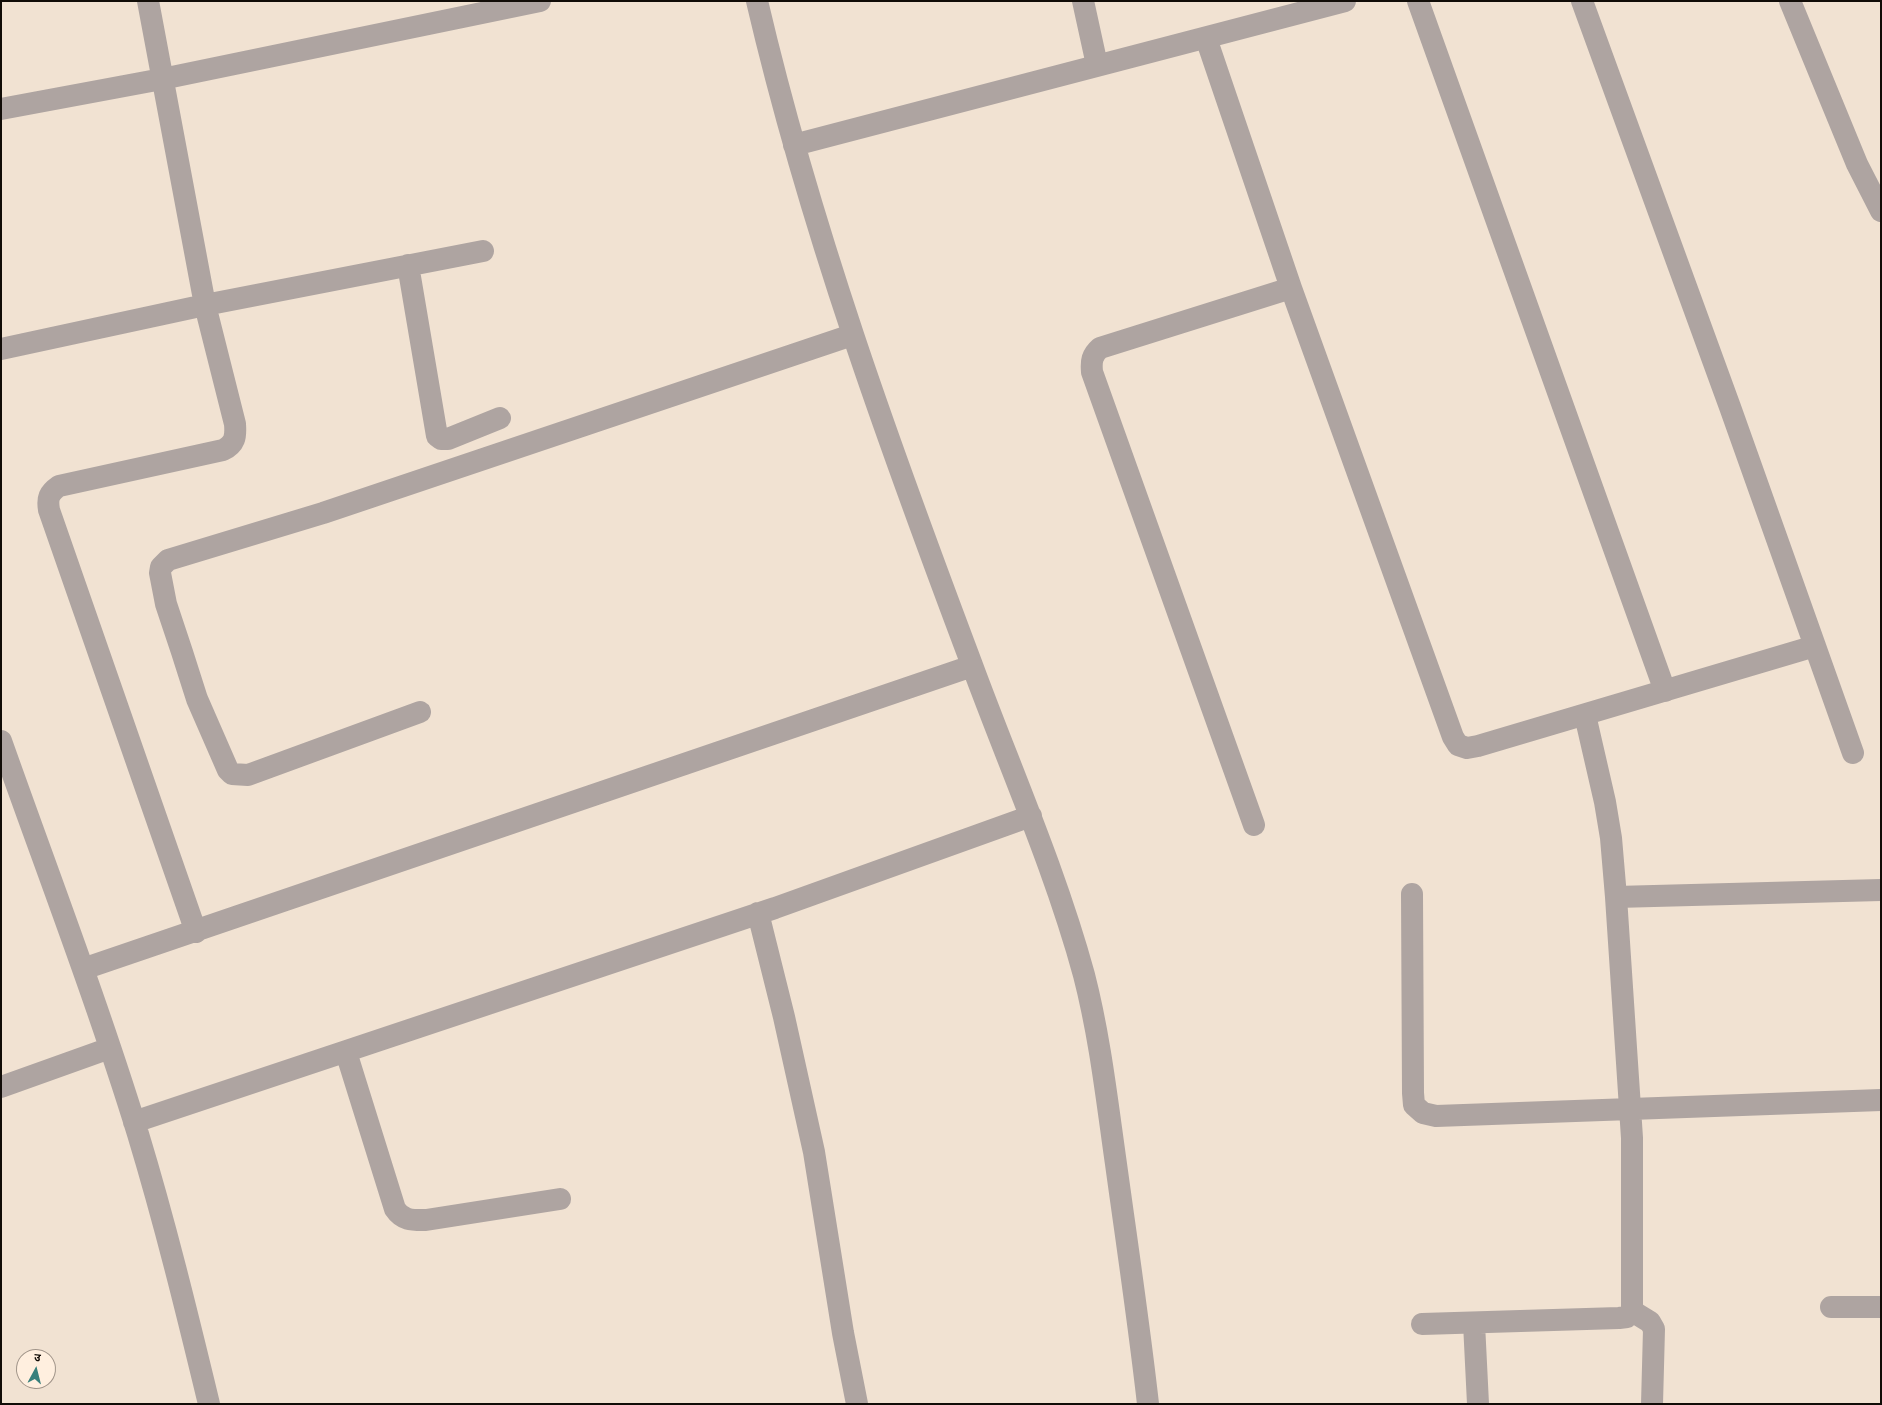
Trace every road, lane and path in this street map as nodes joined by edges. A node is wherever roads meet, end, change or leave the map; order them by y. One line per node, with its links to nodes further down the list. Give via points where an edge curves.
1 (148, 1): 11 (street)
2 (540, 1): 11 (street)
3 (757, 1): 13 (street)
4 (1083, 1): 10 (street)
5 (1345, 1): 9 (street)
6 (1418, 1): 24 (street)
7 (1582, 1): 22 (street)
8 (1790, 1): 14 (street, via 1857,164)
9 (1206, 38): 10 (street); 17 (street)
10 (1097, 65): 13 (street)
11 (162, 79): 12 (street); 18 (street)
12 (1, 109)
13 (794, 145): 19 (street)
14 (1881, 211)
15 (483, 251): 16 (street)
16 (408, 265): 18 (street); 21 (street, via 437,436 440,439 448,439)
17 (1291, 288): 26 (street, via 1458,745 1467,748 1478,746); 31 (street, via 1100,348 1094,353 1091,362 1092,372)
18 (205, 305): 20 (street); 36 (street, via 235,424 236,436 232,446 59,486 47,499)
19 (852, 335): 23 (street); 25 (street, via 330,510 168,560 161,567 166,604 198,698 228,770 232,774 248,775)
20 (1, 349)
21 (500, 418)
22 (1815, 646): 24 (street); 28 (street)
23 (972, 666): 30 (street); 36 (street)
24 (1665, 691): 26 (street)
25 (420, 712)
26 (1585, 715): 34 (street, via 1605,802)
27 (1, 741): 29 (street)
28 (1853, 754)
29 (9, 790): 37 (street)
30 (1031, 816): 35 (street); 52 (street, via 1066,914 1085,979 1109,1116)
31 (1254, 826)
32 (1881, 890): 34 (street)
33 (1412, 894): 42 (street, via 1414,1105 1423,1113 1436,1116)
34 (1616, 897): 42 (street)
35 (758, 913): 39 (street); 51 (street, via 814,1152 843,1334)
36 (196, 932): 37 (street)
37 (83, 970): 38 (street)
38 (110, 1048): 40 (street); 43 (street)
39 (346, 1052): 43 (street); 44 (street, via 399,1215 408,1220 426,1220)
40 (1, 1087)
41 (1881, 1100): 42 (street)
42 (1629, 1109): 47 (street, via 1632,1146)
43 (134, 1122): 50 (street, via 164,1221)
44 (560, 1199)
45 (1831, 1307): 46 (street)
46 (1881, 1307)
47 (1632, 1311): 48 (street, via 1627,1317 1620,1318); 54 (street, via 1650,1322 1654,1329)
48 (1474, 1323): 49 (street); 53 (street)
49 (1422, 1324)
50 (209, 1404)
51 (857, 1404)
52 (1148, 1404)
53 (1478, 1404)
54 (1652, 1404)

